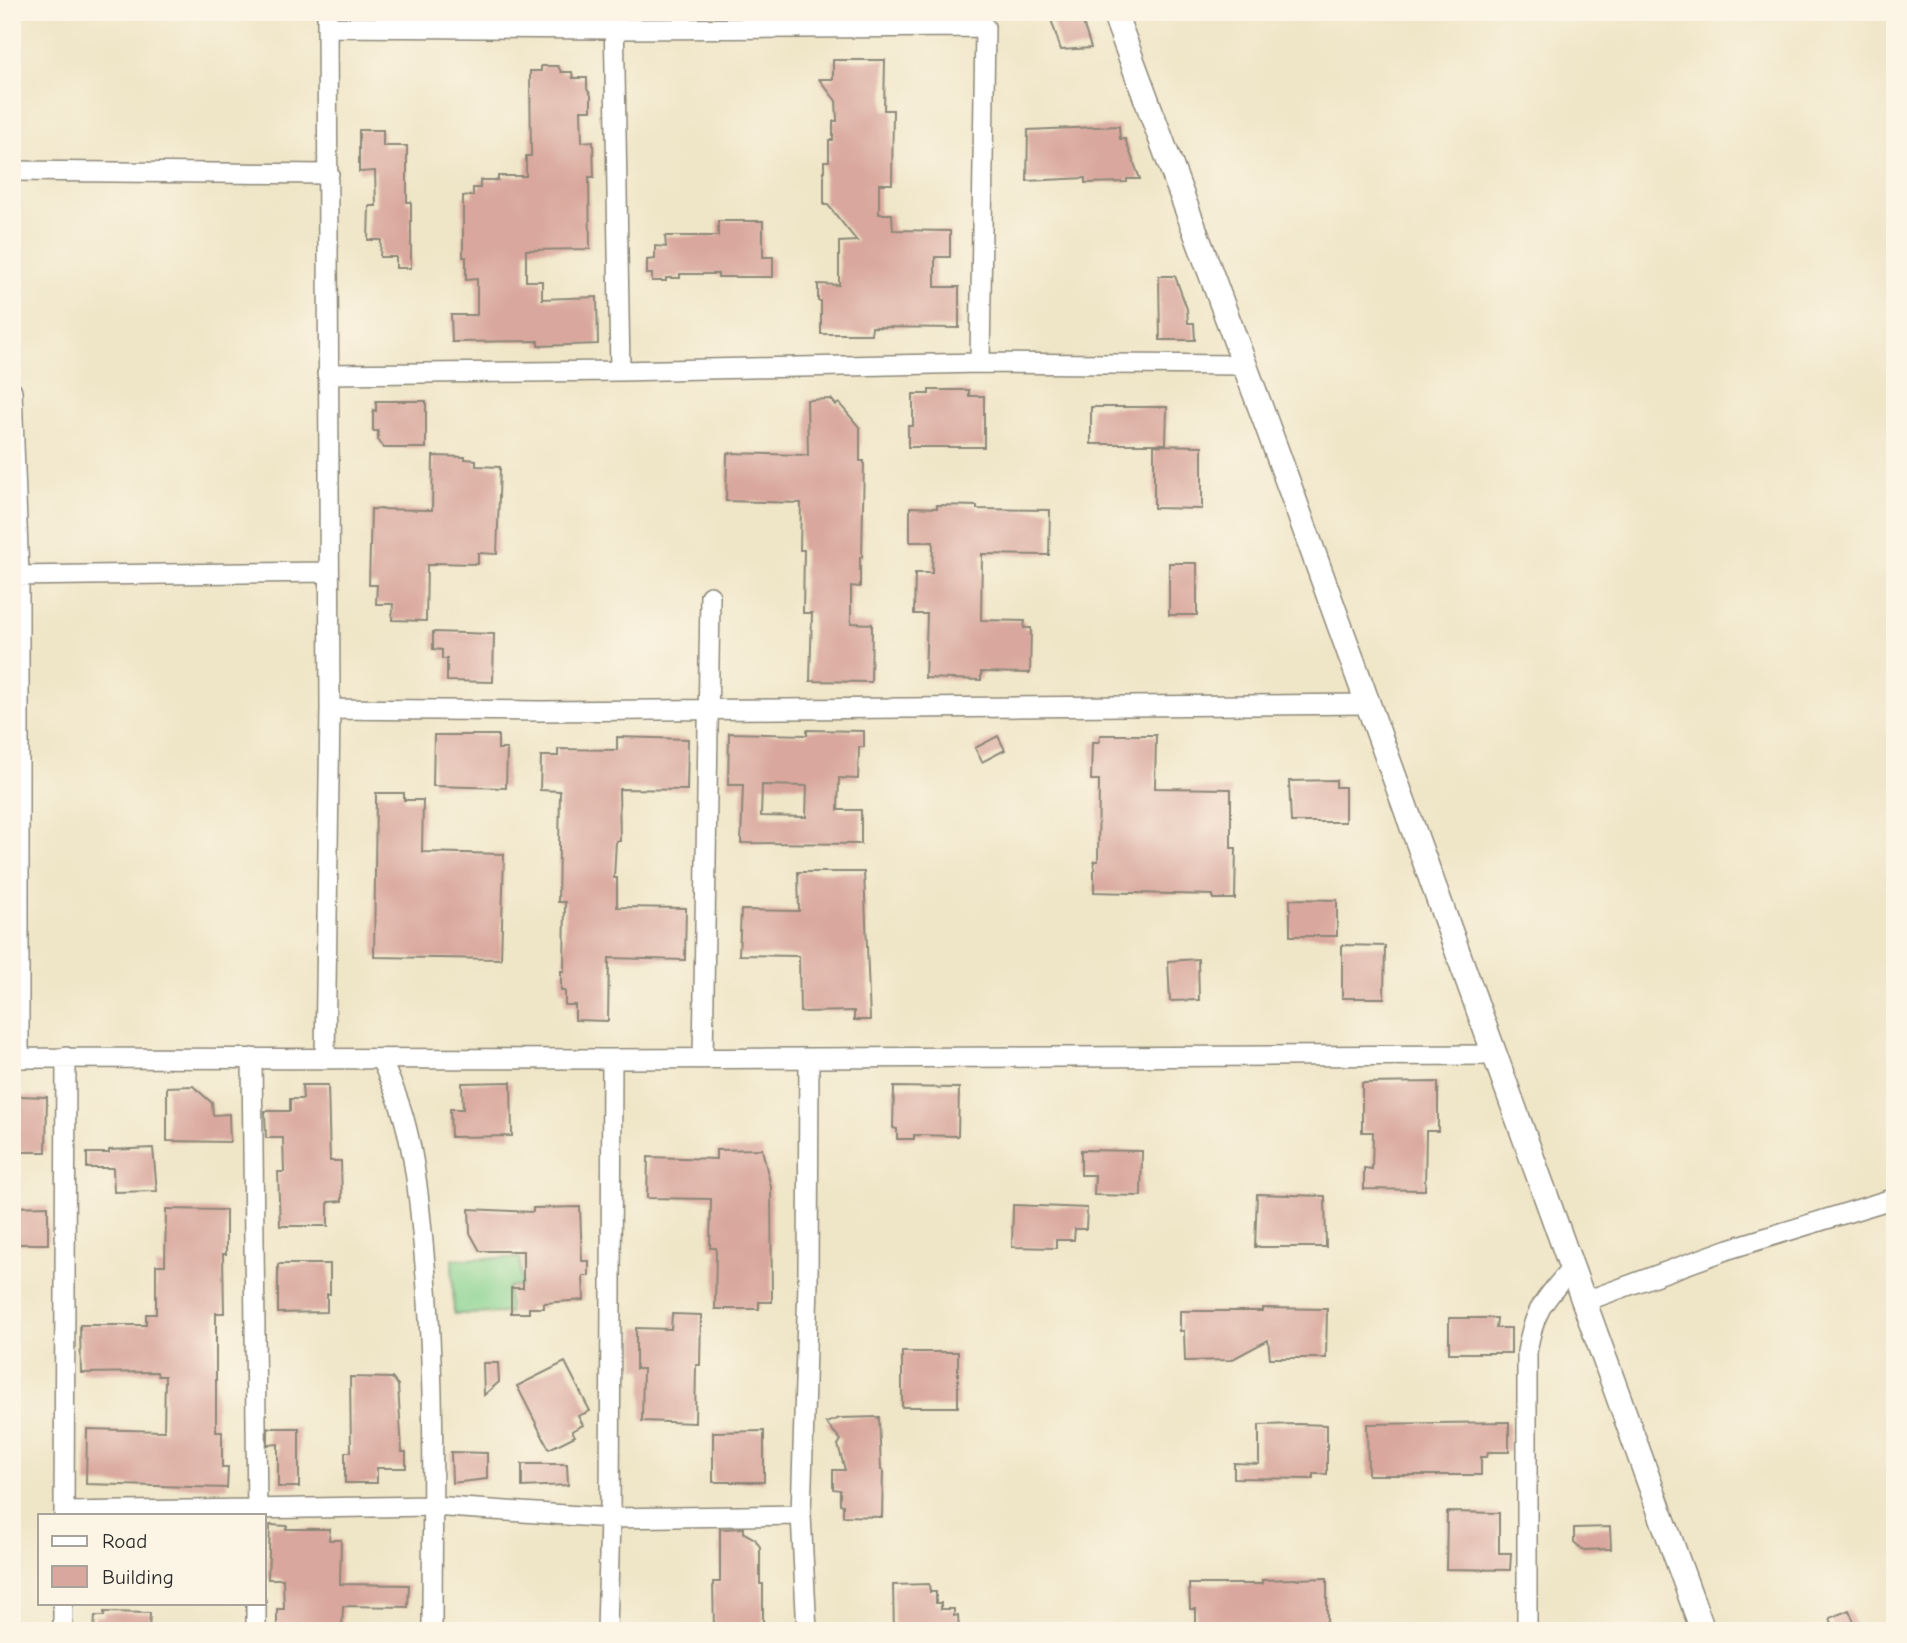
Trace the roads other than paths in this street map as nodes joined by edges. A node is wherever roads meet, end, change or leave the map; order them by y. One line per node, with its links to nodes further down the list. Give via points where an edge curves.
1 (1114, 12): 7 (street)
2 (327, 20): 3 (street); 5 (street)
3 (614, 21): 6 (street, via 985,27); 8 (street)
4 (12, 171): 5 (street)
5 (329, 174): 9 (street)
6 (979, 363): 7 (street); 8 (street)
7 (1245, 365): 14 (street)
8 (620, 371): 9 (street)
9 (327, 374): 11 (street)
10 (12, 391): 12 (street)
11 (329, 572): 12 (street); 15 (street)
12 (16, 576): 18 (street)
13 (710, 596): 16 (street)
14 (1368, 704): 16 (street); 17 (street)
15 (330, 709): 16 (street); 22 (street)
16 (707, 709): 25 (street)
17 (1494, 1055): 21 (street); 27 (street)
18 (16, 1057): 19 (street)
19 (65, 1058): 20 (street); 31 (street)
20 (252, 1058): 22 (street); 30 (street)
21 (809, 1058): 25 (street); 32 (street)
22 (325, 1059): 23 (street)
23 (381, 1059): 24 (street); 29 (street, via 400,1105 420,1209 432,1348)
24 (611, 1059): 25 (street); 33 (street)
25 (703, 1059)
26 (1895, 1198): 28 (street)
27 (1571, 1269): 28 (street); 41 (street, via 1537,1310 1527,1353)
28 (1583, 1302): 42 (street)
29 (432, 1506): 30 (street); 33 (street); 38 (street)
30 (257, 1511): 31 (street)
31 (64, 1513)
32 (802, 1515): 33 (street); 40 (street)
33 (610, 1518): 39 (street)
34 (63, 1604): 36 (street)
35 (256, 1604): 37 (street)
36 (63, 1631)
37 (256, 1631)
38 (432, 1631)
39 (607, 1631)
40 (807, 1631)
41 (1527, 1631)
42 (1703, 1631)

